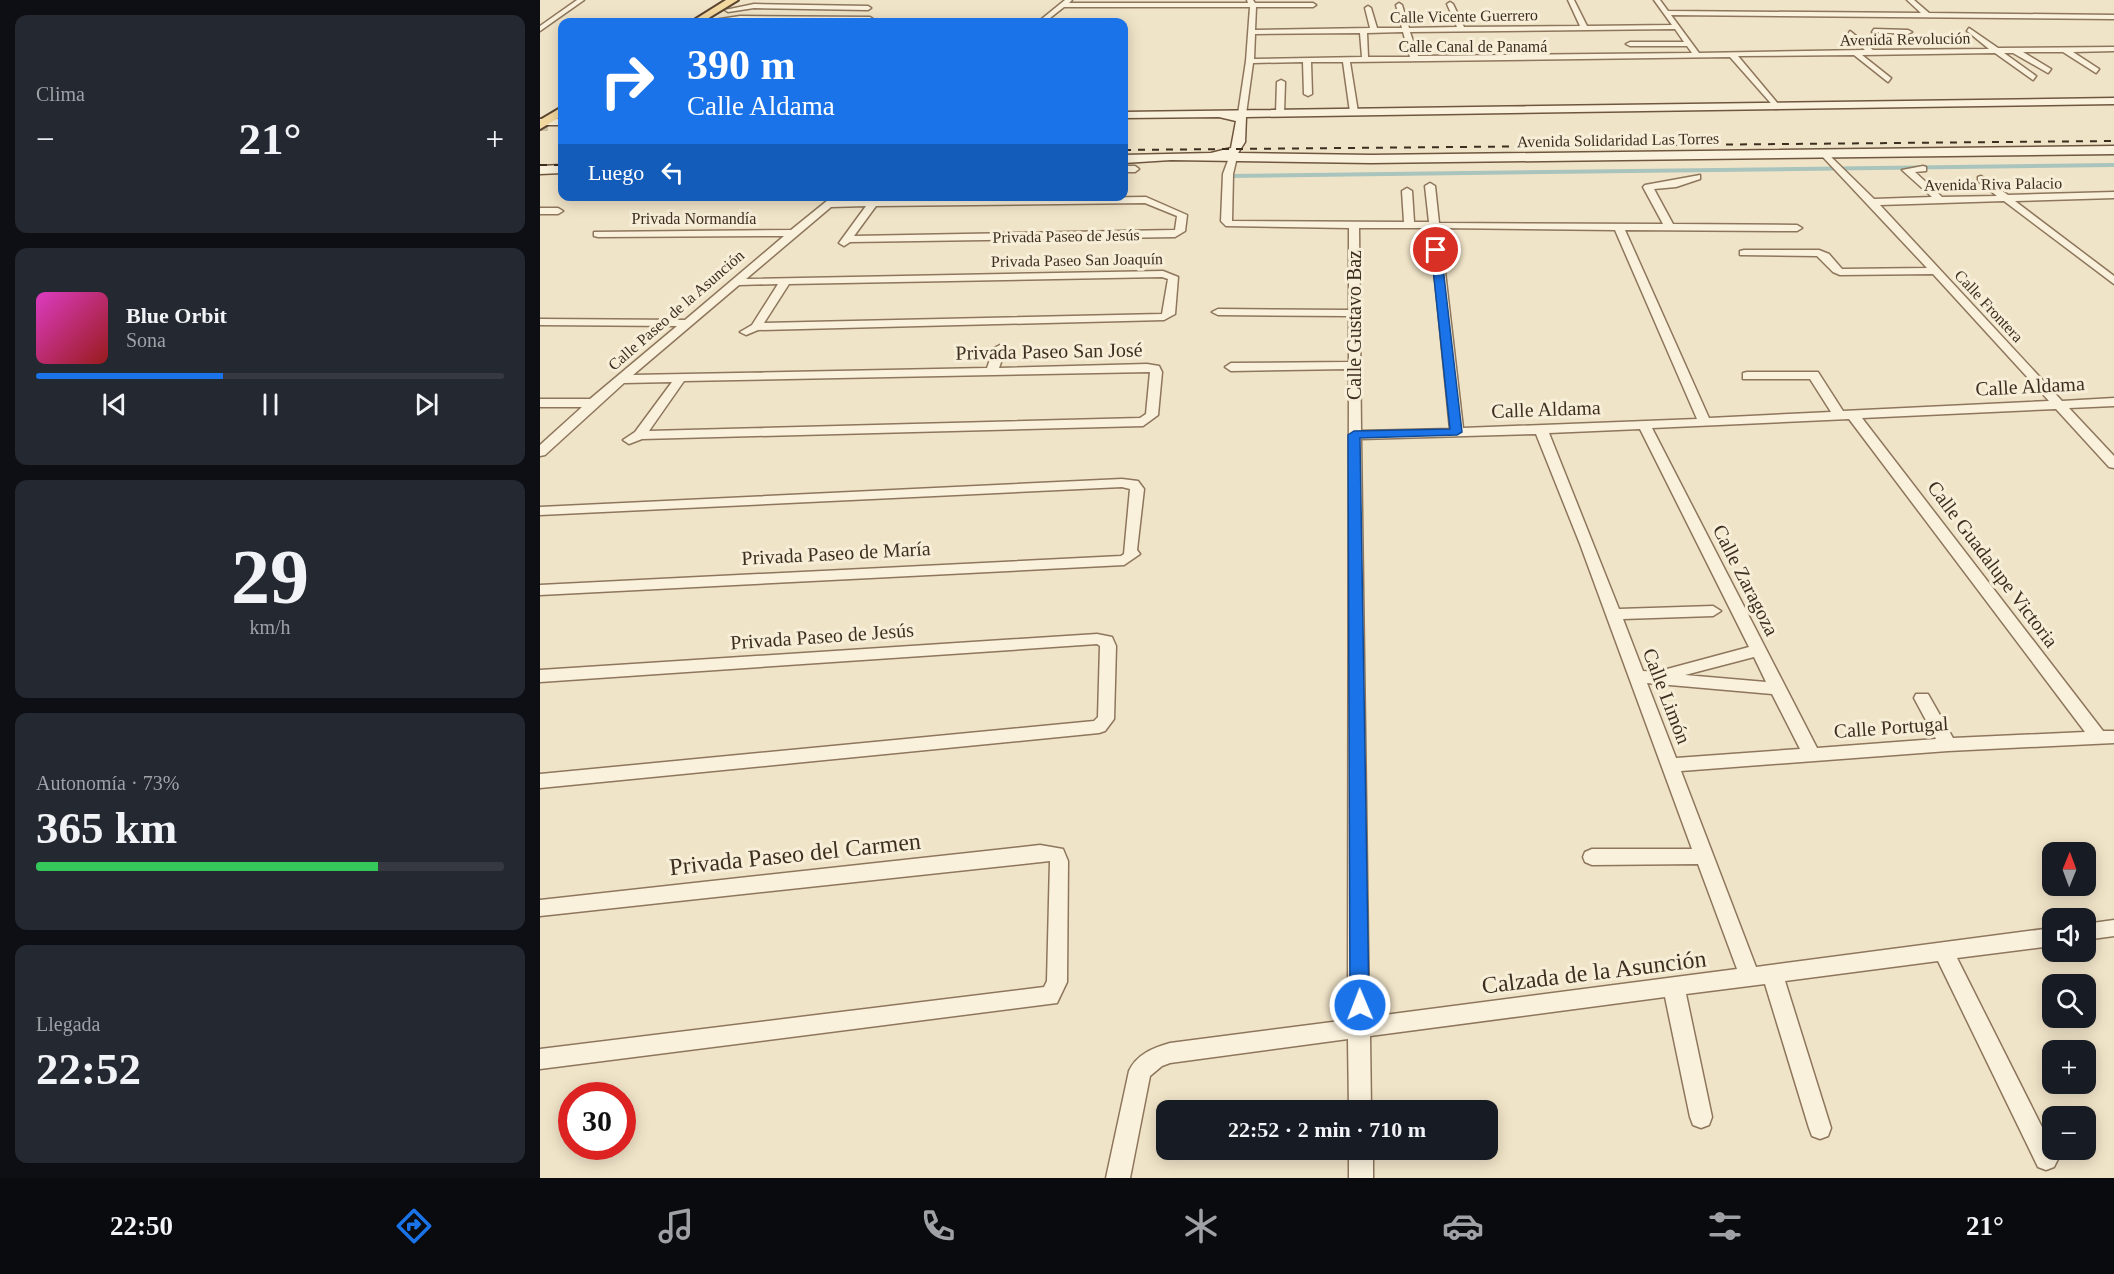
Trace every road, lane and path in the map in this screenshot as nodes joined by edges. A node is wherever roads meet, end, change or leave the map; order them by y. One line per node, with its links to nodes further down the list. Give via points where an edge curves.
1 (581, 0): 16 (street)
2 (744, 0): 9 (main road)
3 (1571, 0): 28 (street)
4 (1657, 0): 17 (street)
5 (1910, 0): 22 (street)
6 (1066, 2): 7 (street); 26 (street)
7 (1252, 3): 10 (street); 36 (street)
8 (1450, 4): 31 (street)
9 (730, 5): 12 (street); 24 (main road); 25 (main road)
10 (1313, 5)
11 (1399, 5): 33 (street)
12 (800, 7): 13 (street); 20 (street)
13 (832, 7): 19 (street, via 869,6); 21 (street)
14 (1368, 8): 32 (street)
15 (552, 12): 16 (street)
16 (564, 12): 30 (street)
17 (1668, 13): 18 (street); 29 (street)
18 (1698, 13): 22 (street); 27 (street)
19 (860, 14)
20 (790, 15)
21 (823, 15)
22 (1927, 15): 23 (street)
23 (2114, 17)
24 (704, 18)
25 (714, 18)
26 (1046, 18)
27 (1706, 24)
28 (1584, 27): 29 (street, Calle Vicente Guerrero); 31 (street, Calle Vicente Guerrero)
29 (1677, 27): 41 (street)
30 (540, 29)
31 (1461, 29): 33 (street, Calle Vicente Guerrero)
32 (1374, 30): 33 (street, Calle Vicente Guerrero); 35 (street, Calle Vicente Guerrero)
33 (1408, 30): 55 (street)
34 (1969, 30): 46 (street)
35 (1363, 31): 36 (street, Calle Vicente Guerrero); 53 (street)
36 (1251, 32): 56 (street)
37 (1908, 32): 40 (street, via 1874,32)
38 (1850, 33): 49 (street)
39 (1646, 38): 41 (street)
40 (1882, 39)
41 (1688, 41): 42 (street); 51 (street)
42 (1630, 44)
43 (1889, 46): 50 (street)
44 (2065, 50): 45 (street, Avenida Revolución); 47 (street, Avenida Revolución); 59 (street)
45 (2114, 50)
46 (1996, 51): 47 (street, Avenida Revolución); 50 (street, Avenida Revolución); 60 (street)
47 (2016, 51): 58 (street)
48 (1856, 53): 49 (street, Avenida Revolución); 52 (street, Avenida Revolución); 61 (street)
49 (1872, 53): 50 (street, Avenida Revolución)
50 (1897, 53)
51 (1697, 55): 52 (street, Avenida Revolución); 55 (street, Calle Canal de Panamá)
52 (1733, 55): 66 (street)
53 (1365, 56)
54 (1346, 60): 55 (street, Calle Canal de Panamá); 57 (street, Calle Canal de Panamá); 67 (street)
55 (1415, 60)
56 (1250, 61): 57 (street, Calle Canal de Panamá); 70 (street)
57 (1307, 61): 63 (street)
58 (2048, 71)
59 (2096, 71)
60 (2033, 78)
61 (1888, 80)
62 (1281, 82): 68 (street)
63 (1308, 94)
64 (558, 103): 73 (main road)
65 (2112, 103): 66 (main road, Avenida Solidaridad Las Torres)
66 (1776, 107): 67 (main road, Avenida Solidaridad Las Torres)
67 (1354, 112): 68 (main road, Avenida Solidaridad Las Torres)
68 (1280, 113): 70 (main road, Avenida Solidaridad Las Torres)
69 (1208, 114): 70 (main road, Avenida Solidaridad Las Torres); 71 (main road, Avenida Solidaridad Las Torres); 76 (main road, via 1233,116 1242,121 1236,150)
70 (1242, 114)
71 (1128, 115)
72 (558, 118): 73 (main road)
73 (542, 120)
74 (2114, 150): 75 (main road, Avenida Solidaridad Las Torres)
75 (1824, 153): 77 (main road, Avenida Solidaridad Las Torres); 95 (street, Calle Frontera)
76 (1210, 156): 77 (main road, Avenida Solidaridad Las Torres); 78 (main road, Avenida Solidaridad Las Torres)
77 (1233, 157): 99 (street, via 1228,174 1227,223)
78 (1128, 159)
79 (1128, 169): 80 (street)
80 (1135, 169)
81 (1923, 170): 91 (street, via 1907,170)
82 (558, 171): 83 (main road)
83 (540, 172)
84 (1697, 177): 103 (street, via 1648,187)
85 (1981, 179): 89 (street)
86 (1430, 186): 101 (street)
87 (1407, 191): 100 (street)
88 (2114, 195): 89 (street, Avenida Riva Palacio)
89 (2006, 199): 91 (street, Avenida Riva Palacio); 110 (street)
90 (1128, 200): 96 (street, Privada Paseo de Jesús, via 1149,200 1182,214 1180,231 845,241)
91 (1940, 200): 95 (street, Avenida Riva Palacio)
92 (831, 201): 105 (street, Calle Paseo de la Asunción)
93 (842, 201): 96 (street, Privada Paseo de Jesús)
94 (1080, 201): 96 (street, Privada Paseo de Jesús)
95 (1872, 202): 108 (street, Calle Frontera)
96 (873, 204)
97 (540, 211): 98 (street)
98 (558, 211)
99 (1354, 224): 100 (street); 113 (street, Calle Gustavo Baz)
100 (1409, 224): 101 (street)
101 (1435, 224): 102 (street); 131 (street)
102 (1618, 226): 103 (street); 128 (street)
103 (1669, 226): 104 (street)
104 (1797, 228)
105 (791, 233): 106 (street, Privada Normandía); 111 (street, Calle Paseo de la Asunción)
106 (597, 234)
107 (1744, 253): 108 (street, via 1819,253 1840,272)
108 (1934, 271): 126 (street, Calle Frontera)
109 (786, 281): 109 (street, Privada Paseo San Joaquín, via 1163,274 1173,277 1169,314 1164,317 751,329); 111 (street, Privada Paseo San Joaquín)
110 (2114, 281)
111 (734, 282): 115 (street, Calle Paseo de la Asunción)
112 (1218, 312): 113 (street)
113 (1353, 313): 117 (street, Calle Gustavo Baz)
114 (540, 322): 115 (street)
115 (687, 323): 121 (street, Calle Paseo de la Asunción)
116 (1000, 348): 119 (street)
117 (1353, 365): 118 (street); 132 (street, Calle Gustavo Baz)
118 (1231, 367)
119 (992, 372): 122 (street, Privada Paseo San José); 122 (street, Privada Paseo San José, via 1152,368 1156,372 1152,415 1137,423 635,437)
120 (1747, 376): 127 (street, via 1814,375)
121 (623, 379): 122 (street, Privada Paseo San José); 125 (street, Calle Paseo de la Asunción)
122 (680, 379)
123 (2114, 402): 126 (street, Calle Aldama)
124 (540, 403): 125 (street)
125 (592, 403): 133 (street, Calle Paseo de la Asunción)
126 (2056, 404): 127 (street, Calle Aldama); 134 (street, Calle Frontera)
127 (1846, 416): 128 (street, Calle Aldama); 144 (street, Calle Guadalupe Victoria)
128 (1704, 421): 129 (street, Calle Aldama)
129 (1644, 425): 130 (street, Calle Aldama); 139 (street, Calle Zaragoza)
130 (1541, 430): 131 (street, Calle Aldama); 138 (street, Calle Limón)
131 (1457, 432): 132 (street, Calle Aldama)
132 (1354, 435): 159 (street, Calle Gustavo Baz)
133 (540, 452)
134 (2114, 464)
135 (540, 511): 136 (street, Privada Paseo de María, via 1133,484 1137,489 1130,552 1133,554 1124,560)
136 (540, 590)
137 (1713, 611): 138 (street)
138 (1613, 614): 141 (street, Calle Limón)
139 (1758, 650): 141 (street); 142 (street, Calle Zaragoza)
140 (540, 676): 148 (street, Privada Paseo de Jesús, via 1097,639 1106,641 1108,646 1103,725)
141 (1644, 677): 142 (street); 147 (street, Calle Limón)
142 (1778, 689): 146 (street, Calle Zaragoza)
143 (1922, 698): 145 (street)
144 (2106, 737): 145 (street, Calle Portugal)
145 (1948, 745): 146 (street, Calle Portugal)
146 (1811, 754): 147 (street, Calle Portugal)
147 (1670, 765): 149 (street, Calle Limón)
148 (540, 781)
149 (1704, 856): 150 (street); 157 (street, Calle Limón)
150 (1592, 857)
151 (540, 908): 160 (street, Privada Paseo del Carmen, via 1041,853 1056,854 1059,861 1057,982 1053,993 1044,998)
152 (2114, 928): 153 (street)
153 (2096, 930)
154 (2042, 938): 155 (street, Calzada de la Asunción)
155 (1944, 952): 156 (street, Calzada de la Asunción); 164 (street)
156 (1773, 975): 157 (street, Calzada de la Asunción); 163 (street)
157 (1750, 978): 158 (street, Calzada de la Asunción)
158 (1674, 988): 159 (street, Calzada de la Asunción); 162 (street)
159 (1360, 1028): 161 (street, Calle Gustavo Baz); 166 (street, Calzada de la Asunción, via 1170,1053 1145,1064 1137,1083)
160 (540, 1059)
161 (1360, 1100)
162 (1701, 1117)
163 (1820, 1128)
164 (2042, 1151)
165 (1361, 1160): 167 (street)
166 (1118, 1178)
167 (1361, 1178)

